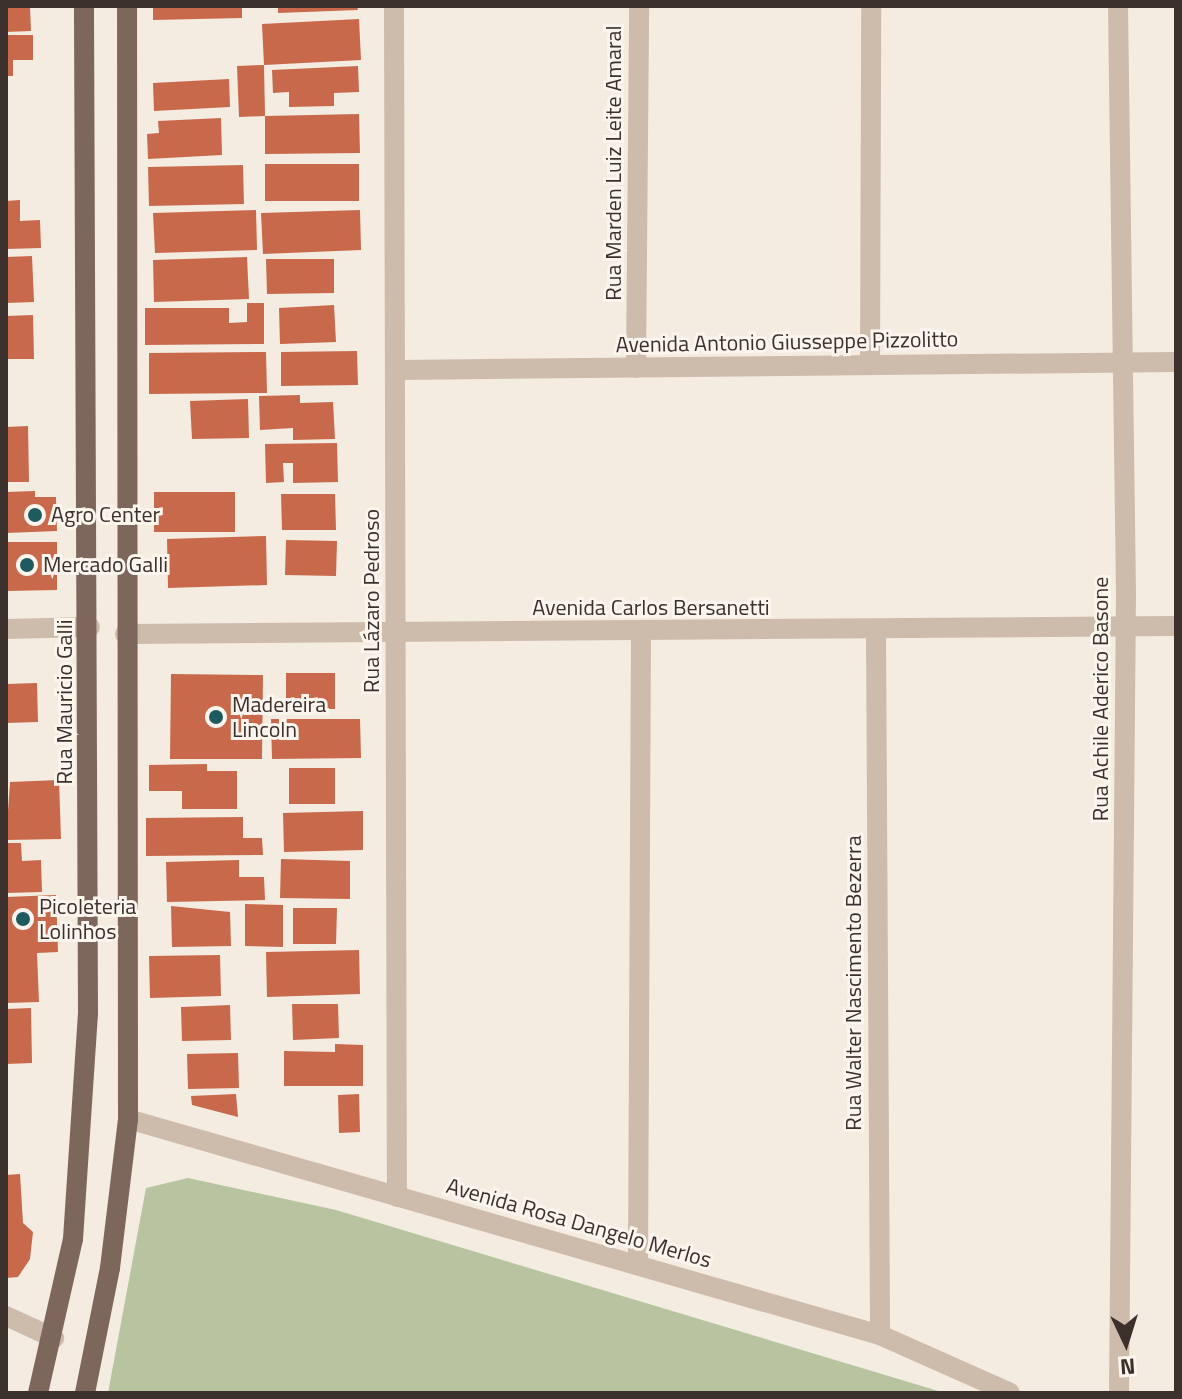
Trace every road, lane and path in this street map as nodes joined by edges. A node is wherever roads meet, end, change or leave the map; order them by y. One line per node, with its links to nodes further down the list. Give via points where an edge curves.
1 (84, 6): 14 (main road, Rua Mauricio Galli)
2 (127, 6): 18 (main road)
3 (394, 6): 11 (street, Rua Lázaro Pedroso)
4 (639, 6): 10 (street, Rua Marden Luiz Leite Amaral)
5 (871, 6): 9 (street)
6 (1118, 6): 8 (street, Rua Achile Aderico Basone)
7 (1176, 362): 8 (street, Avenida Antonio Giusseppe Pizzolitto)
8 (1124, 363): 9 (street, Avenida Antonio Giusseppe Pizzolitto); 12 (street, Rua Achile Aderico Basone)
9 (870, 365): 10 (street, Avenida Antonio Giusseppe Pizzolitto)
10 (636, 368): 11 (street, Avenida Antonio Giusseppe Pizzolitto)
11 (398, 370): 19 (street, Rua Lázaro Pedroso)
12 (1125, 626): 13 (street, Avenida Carlos Bersanetti); 16 (street, Avenida Carlos Bersanetti); 29 (street, Rua Achile Aderico Basone)
13 (1176, 626)
14 (90, 627): 15 (street); 25 (main road, Rua Mauricio Galli, via 84,1131 73,1239)
15 (6, 629)
16 (876, 631): 17 (street, Avenida Carlos Bersanetti); 24 (street, Rua Walter Nascimento Bezerra)
17 (641, 632): 19 (street, Avenida Carlos Bersanetti); 22 (street)
18 (125, 634): 19 (street, Avenida Carlos Bersanetti); 20 (main road)
19 (395, 634): 21 (street, Rua Lázaro Pedroso)
20 (128, 1119): 21 (street, Avenida Rosa Dangelo Merlos); 27 (main road, via 110,1268)
21 (397, 1197): 22 (street, Avenida Rosa Dangelo Merlos)
22 (638, 1264): 24 (street, Avenida Rosa Dangelo Merlos)
23 (6, 1316): 25 (street)
24 (880, 1335): 28 (street, Avenida Rosa Dangelo Merlos)
25 (54, 1338): 26 (main road, Rua Mauricio Galli)
26 (38, 1393)
27 (85, 1393)
28 (1010, 1393)
29 (1119, 1393)

